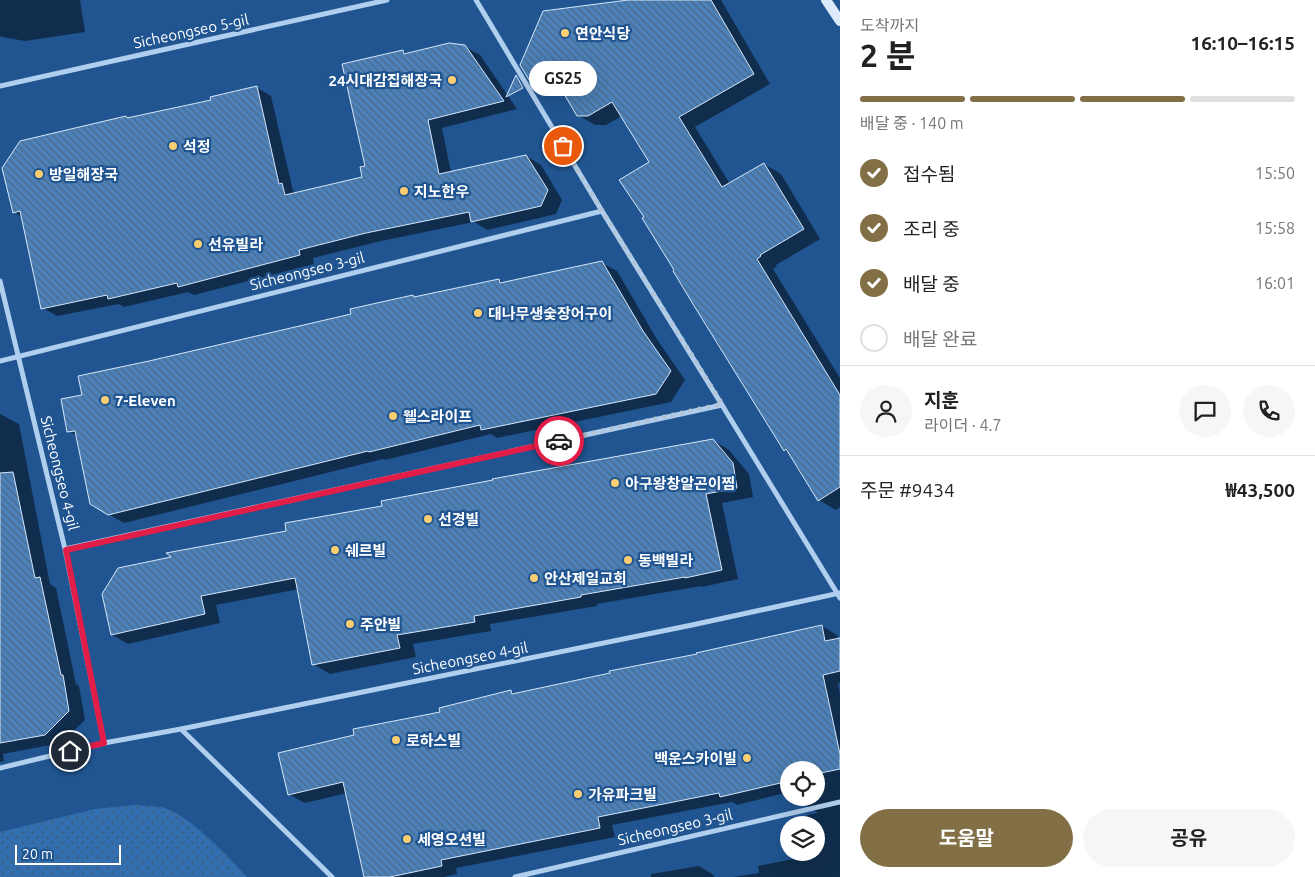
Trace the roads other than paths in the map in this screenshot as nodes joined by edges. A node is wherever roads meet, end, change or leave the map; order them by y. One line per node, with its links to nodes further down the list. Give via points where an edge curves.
1 (387, 0): 5 (street, Sicheongseo 5-gil)
2 (476, 0): 6 (street)
3 (826, 0): 4 (street)
4 (840, 21)
5 (0, 86)
6 (602, 211): 8 (street, Sicheongseo 3-gil); 10 (street)
7 (0, 281): 8 (street, Sicheongseo 4-gil)
8 (18, 356): 9 (street); 11 (street, Sicheongseo 4-gil)
9 (0, 361)
10 (722, 404): 11 (street); 12 (street)
11 (66, 550): 14 (street, Sicheongseo 4-gil)
12 (839, 595): 13 (street, Sicheongseo 4-gil)
13 (181, 729): 14 (street, Sicheongseo 4-gil); 17 (street)
14 (104, 743): 15 (street, Sicheongseo 4-gil)
15 (0, 768)
16 (840, 802): 18 (street, Sicheongseo 3-gil)
17 (332, 877)
18 (515, 877)

